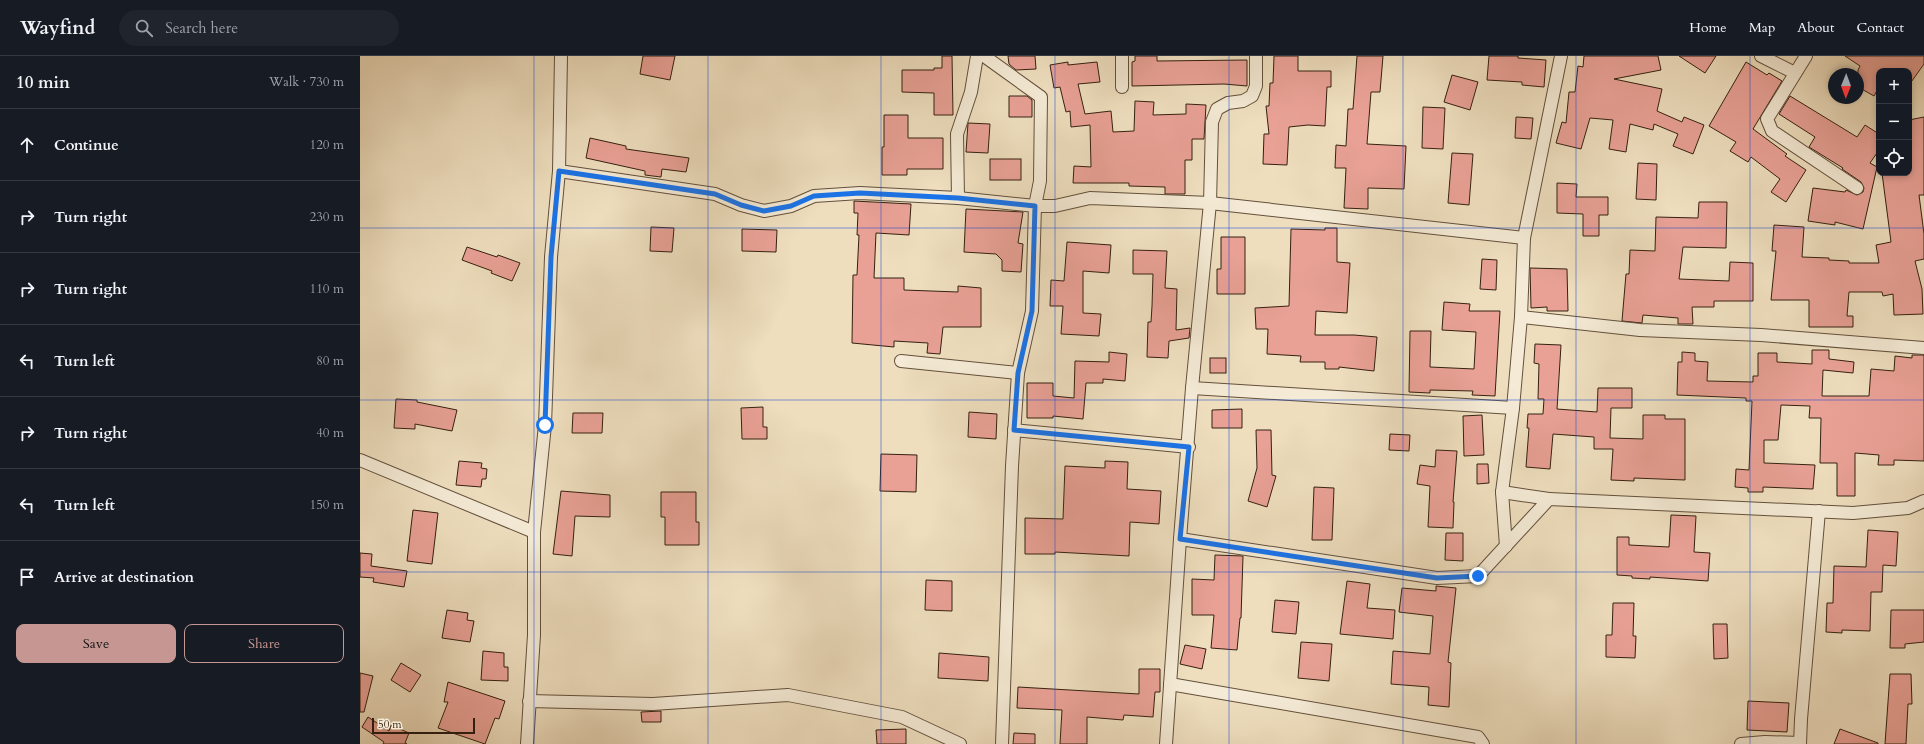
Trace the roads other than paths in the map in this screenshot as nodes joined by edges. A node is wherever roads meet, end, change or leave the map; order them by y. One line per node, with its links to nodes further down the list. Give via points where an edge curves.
1 (561, 56): 11 (street)
2 (976, 56): 13 (street, via 971,92 957,134)
3 (984, 56): 15 (street, via 1041,97 1040,181)
4 (1122, 56): 10 (street)
5 (1256, 56): 14 (street, via 1256,86 1252,96 1217,109 1212,122)
6 (1561, 56): 16 (street)
7 (1761, 56): 9 (street)
8 (1806, 56): 9 (street)
9 (1795, 73): 12 (street, via 1767,119 1768,125)
10 (1122, 87)
11 (559, 171): 13 (street, via 715,194 764,211 791,206 821,195 860,193); 30 (street, via 551,257 545,425)
12 (1857, 188)
13 (958, 198): 15 (street)
14 (1210, 203): 15 (street, via 1090,198 1055,206); 16 (street); 21 (street)
15 (1035, 206): 20 (street, via 1032,311)
16 (1524, 238): 17 (street)
17 (1521, 317): 18 (street, via 1640,330 1761,335); 22 (street)
18 (1924, 348)
19 (901, 361): 20 (street)
20 (1018, 373): 23 (street)
21 (1192, 388): 22 (street); 24 (street)
22 (1513, 408): 26 (street)
23 (1014, 430): 24 (street); 37 (street)
24 (1189, 447): 31 (street)
25 (360, 460): 30 (street)
26 (1502, 492): 27 (street); 32 (street)
27 (1549, 499): 29 (street); 32 (street)
28 (1924, 501): 29 (street, via 1908,508 1853,513)
29 (1819, 511): 41 (street, via 1800,719)
30 (534, 532): 34 (street, via 534,635)
31 (1180, 539): 32 (street, via 1437,578 1478,576); 33 (street)
32 (1506, 546)
33 (1170, 684): 38 (street); 39 (street, via 1478,737)
34 (529, 701): 35 (street); 36 (street, via 653,704 788,695 902,718)
35 (527, 744)
36 (960, 744)
37 (1002, 744)
38 (1166, 744)
39 (1483, 744)
40 (1741, 744): 41 (street)
41 (1800, 744)

